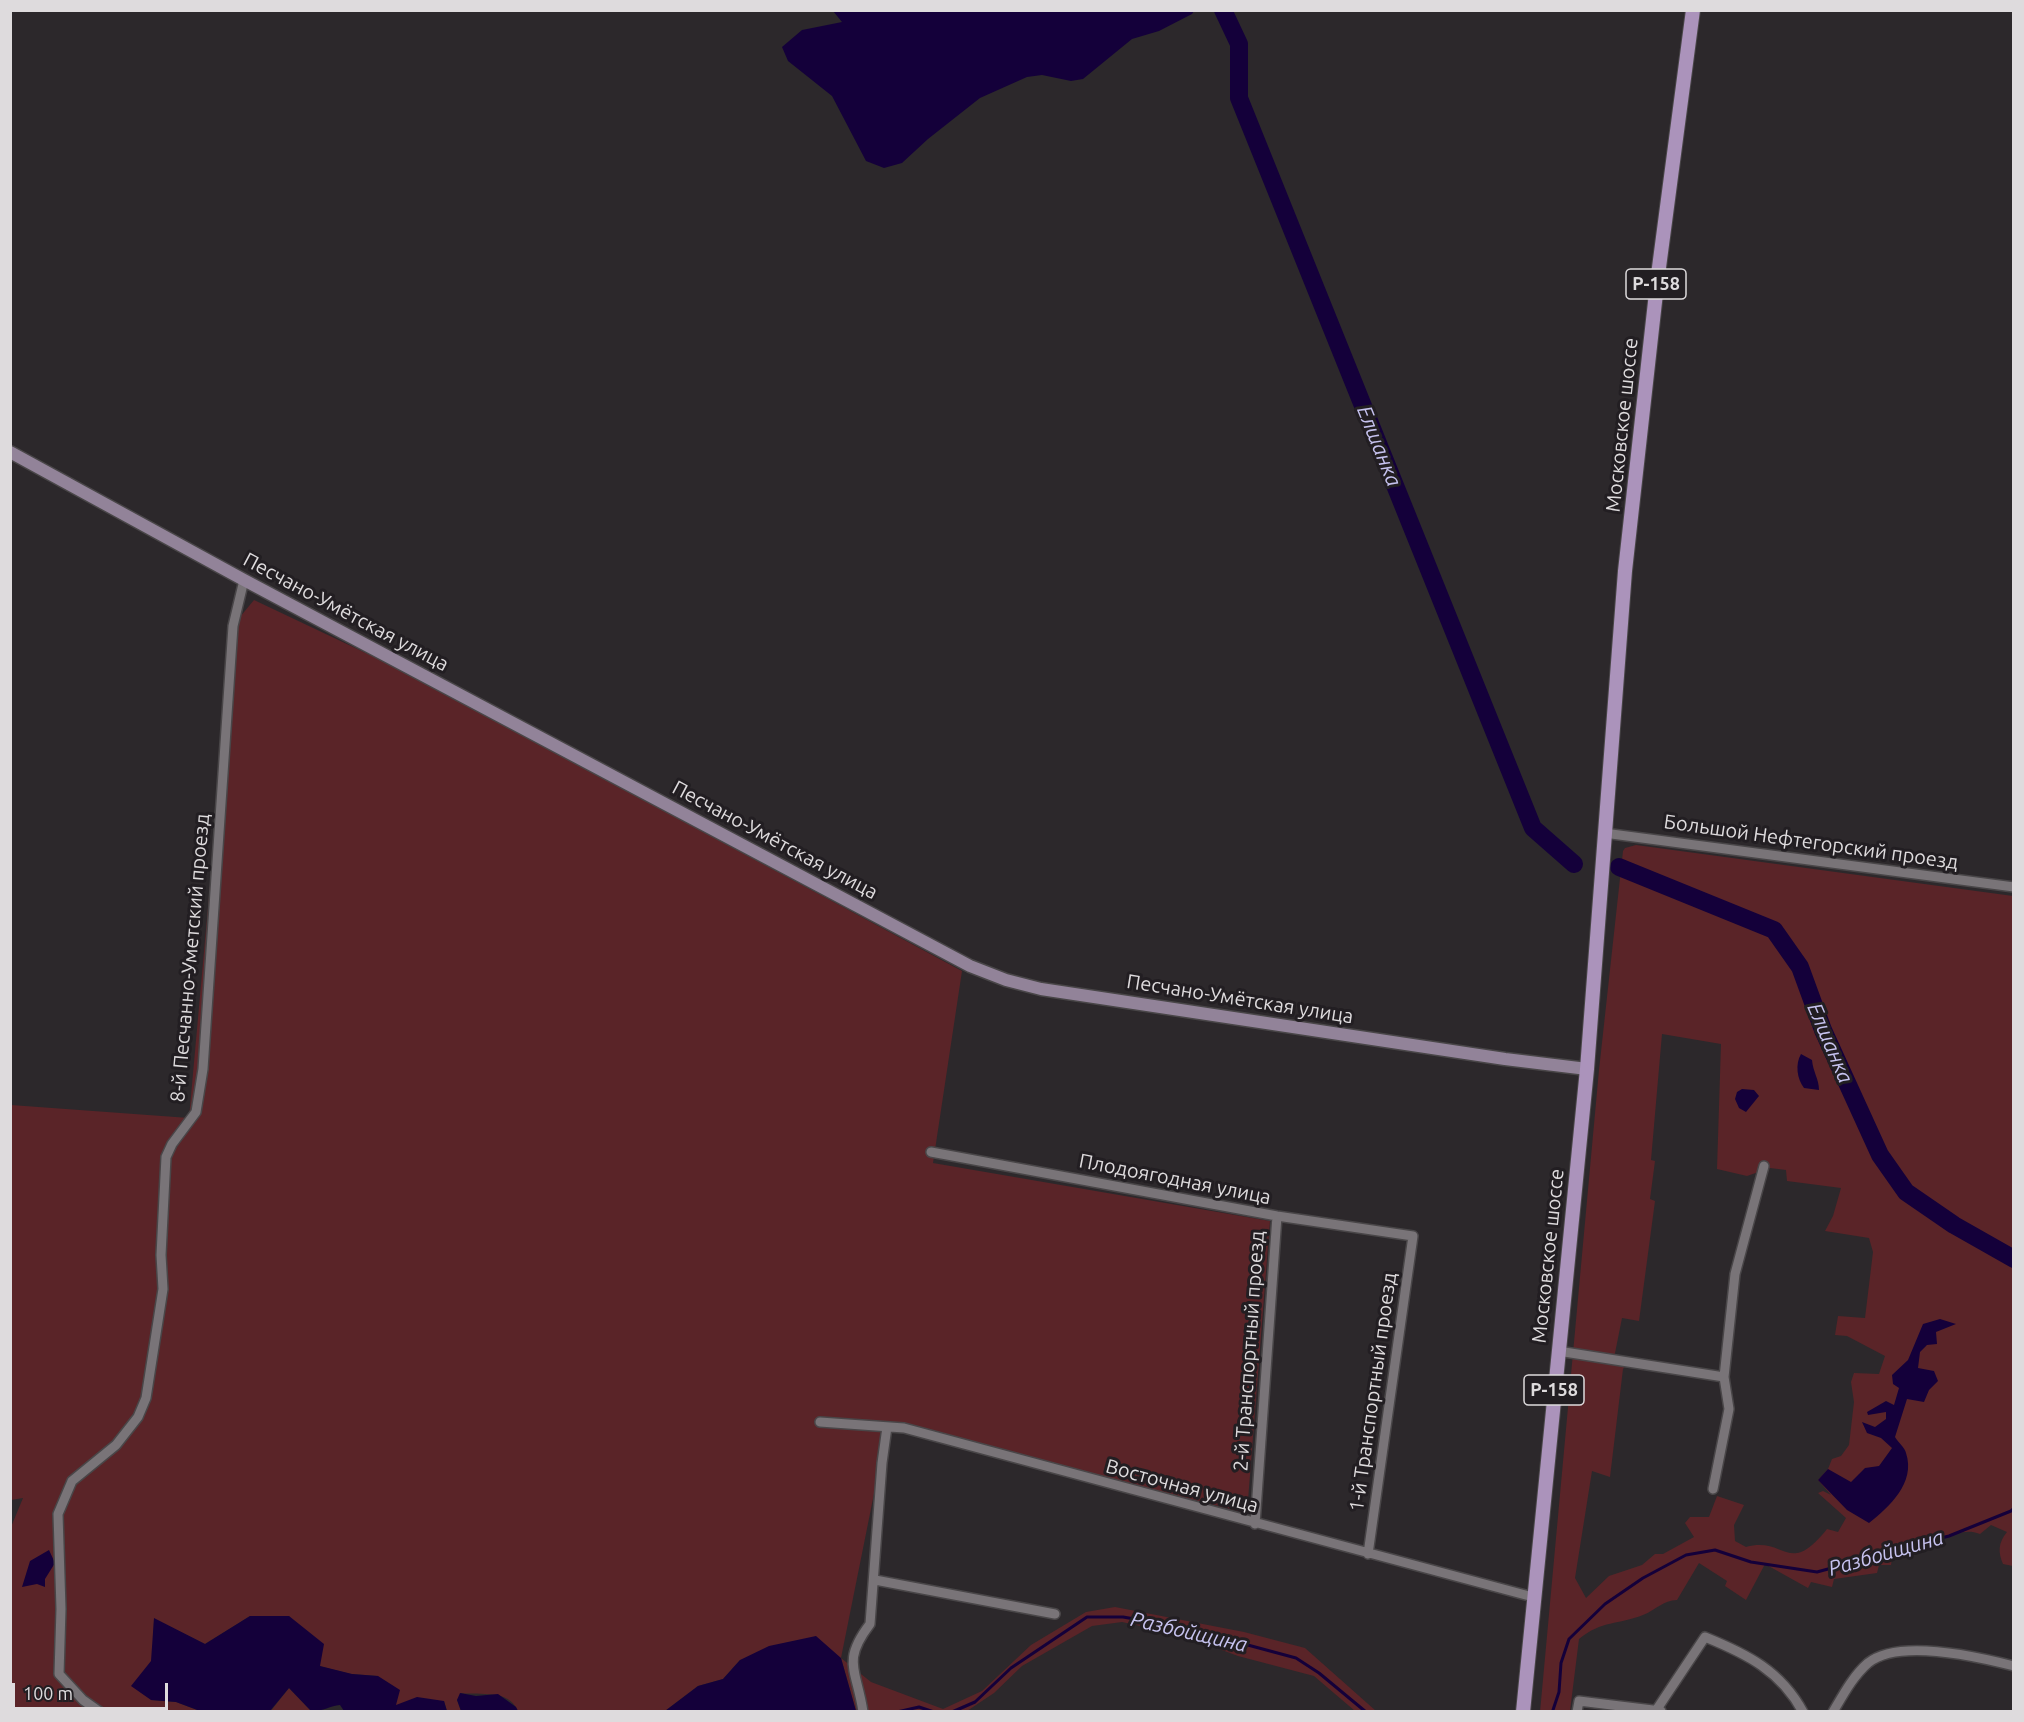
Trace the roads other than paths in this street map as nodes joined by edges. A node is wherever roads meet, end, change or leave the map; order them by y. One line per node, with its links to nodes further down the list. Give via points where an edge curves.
1 (1693, 10): 4 (main road, Московское шоссе / Р-158, via 1638,451)
2 (10, 452): 3 (main road, Песчано-Умётская улица)
3 (244, 580): 6 (main road, Песчано-Умётская улица, via 970,966 1006,980 1041,989); 23 (street, 8-й Песчанно-Уметский проезд, via 233,626 203,1070 196,1112 166,1157 163,1289 146,1398 126,1433 72,1481 58,1514 59,1674)
4 (1603, 839): 5 (street, Большой Нефтегорский проезд); 6 (main road, Московское шоссе / Р-158)
5 (2013, 887)
6 (1587, 1069): 11 (main road, Московское шоссе / Р-158)
7 (931, 1152): 9 (street, Плодоягодная улица)
8 (1764, 1166): 12 (street, via 1736,1274)
9 (1277, 1216): 10 (street, Плодоягодная улица); 16 (street, 2-й Транспортный проезд)
10 (1413, 1236): 17 (street, 1-й Транспортный проезд)
11 (1558, 1351): 12 (street); 19 (main road, Московское шоссе / Р-158)
12 (1724, 1377): 15 (street, via 1729,1409)
13 (820, 1422): 14 (street, Восточная улица)
14 (887, 1427): 16 (street, Восточная улица, via 904,1428); 18 (street)
15 (1713, 1489)
16 (1255, 1524): 17 (street, Восточная улица)
17 (1368, 1554): 19 (street, Восточная улица)
18 (875, 1580): 20 (street); 24 (street, via 870,1624 856,1642 852,1664)
19 (1533, 1597): 25 (main road, Московское шоссе / Р-158)
20 (1055, 1614)
21 (2013, 1666): 28 (street, via 1953,1654 1884,1655 1869,1662)
22 (1660, 1710): 26 (street, via 1579,1701); 27 (street, via 1705,1637 1758,1661 1778,1676)
23 (100, 1712)
24 (863, 1712)
25 (1523, 1712)
26 (1576, 1712)
27 (1803, 1712)
28 (1833, 1712)

